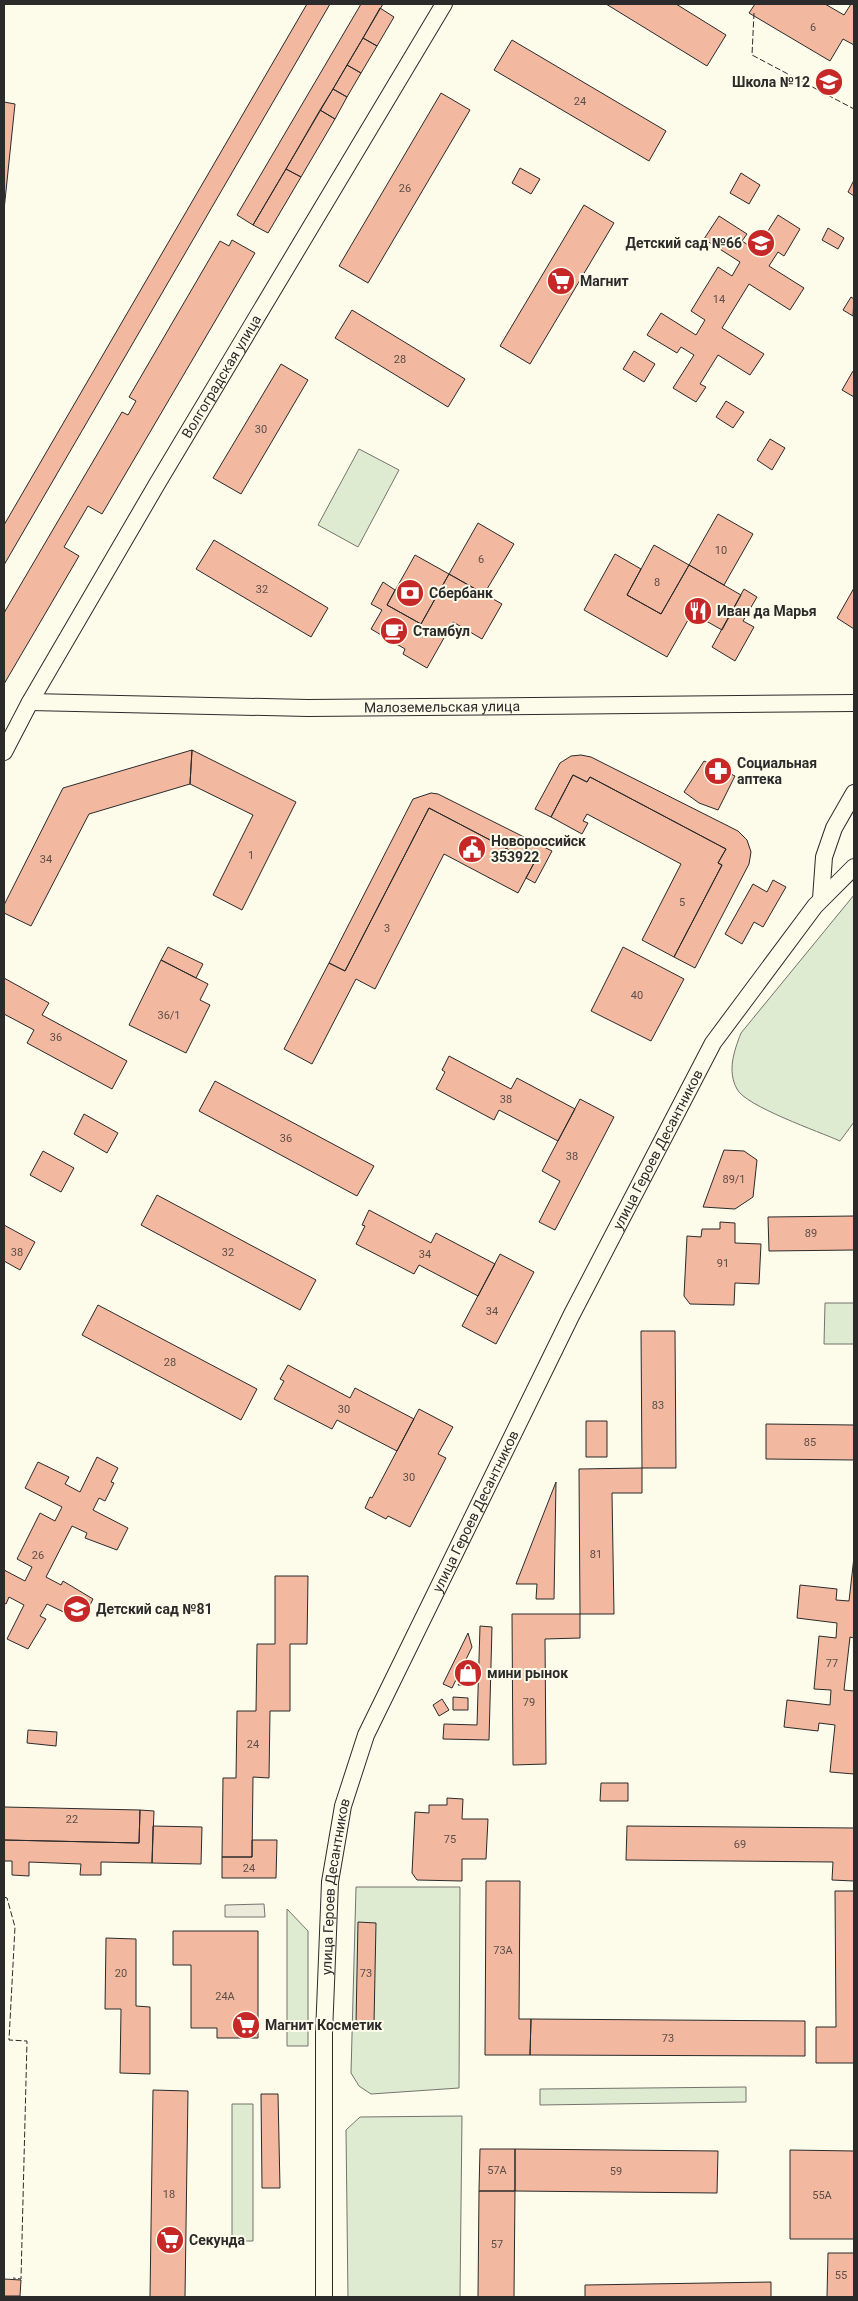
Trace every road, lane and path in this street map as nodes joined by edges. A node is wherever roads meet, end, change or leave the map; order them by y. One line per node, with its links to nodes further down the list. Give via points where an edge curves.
1 (444, 4): 2 (street, Волгоградская улица, via 291,256)
2 (30, 702): 3 (street, Малоземельская улица, via 308,708); 4 (street, Волгоградская улица)
3 (854, 703)
4 (4, 752)
5 (854, 793): 7 (street, via 834,828 824,857)
6 (854, 867): 7 (street, улица Героев Десантников)
7 (820, 899): 8 (street, улица Героев Десантников, via 713,1043 571,1316 366,1735 342,1806 330,1882 324,2034)
8 (324, 2297)

